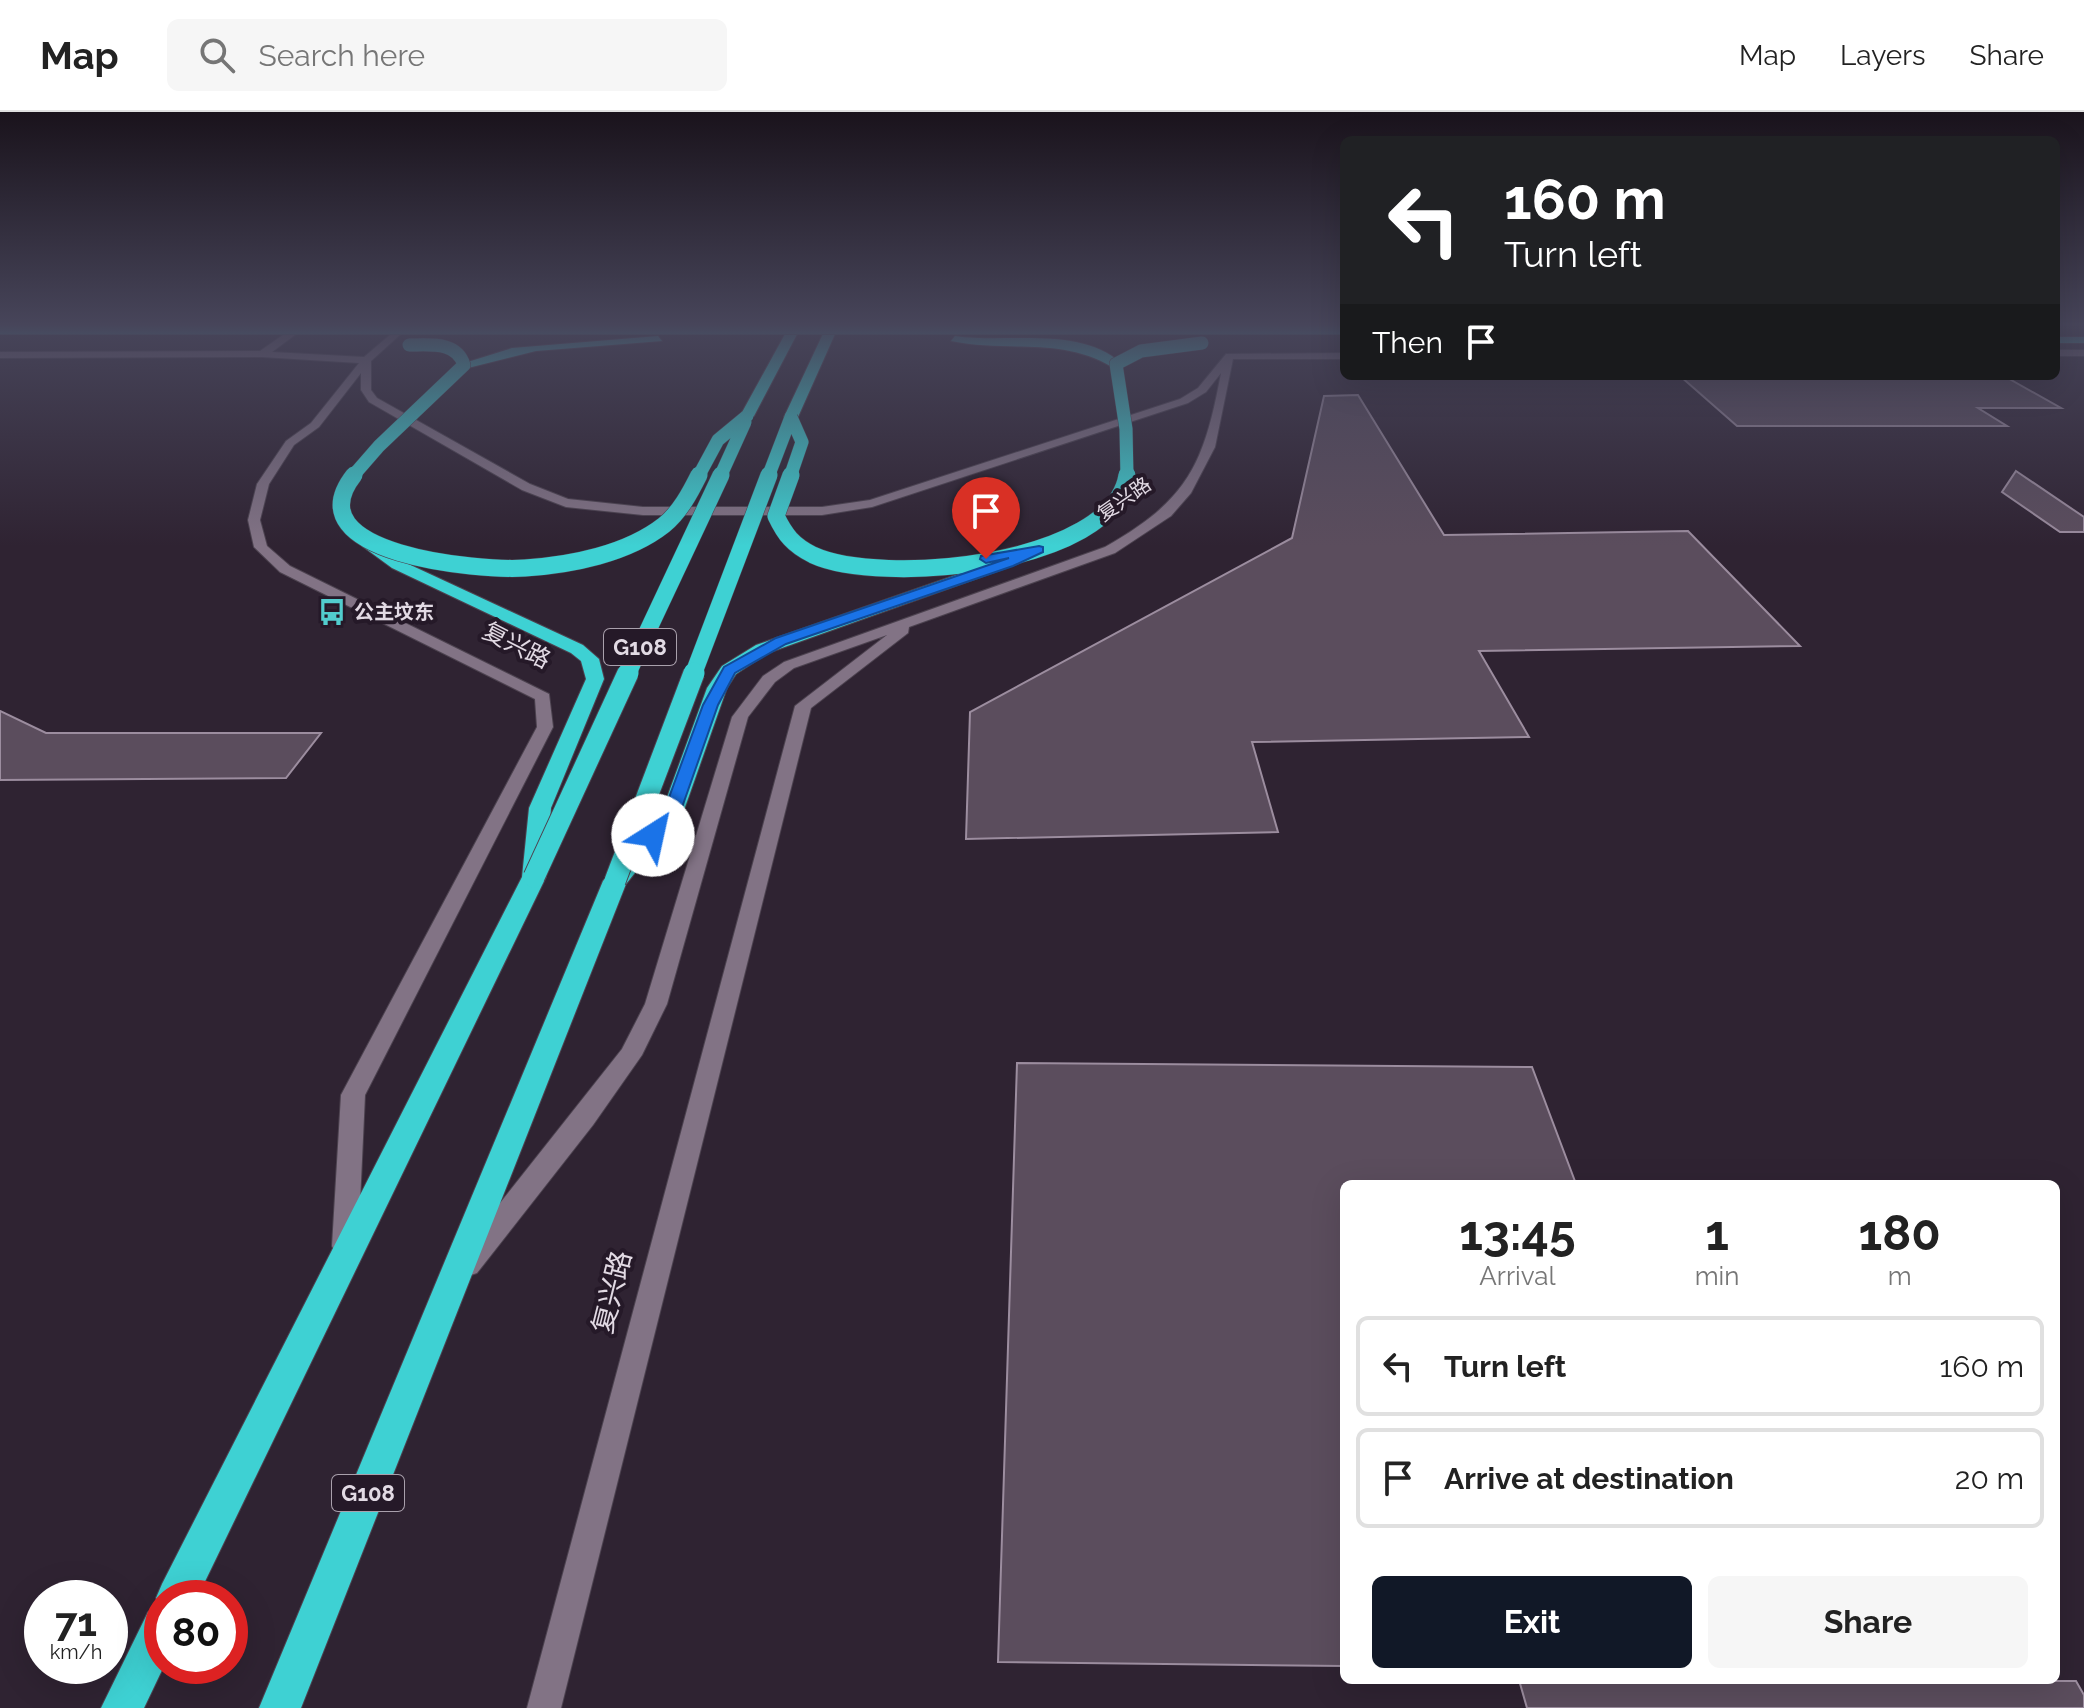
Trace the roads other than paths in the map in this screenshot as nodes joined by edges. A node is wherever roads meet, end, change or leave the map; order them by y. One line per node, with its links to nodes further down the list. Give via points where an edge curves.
1 (337, 397): 16 (street, 复兴路, via 315,425 290,443 263,484 254,520 261,547 285,569 543,697 545,727 353,1095)
2 (371, 397): 7 (street, via 553,499 631,511 807,511 872,503)
3 (432, 397): 11 (highway, bridge, via 348,483 342,503 347,523)
4 (757, 397): 9 (highway, 复兴路 / G108)
5 (800, 397): 10 (highway, 复兴路 / G108)
6 (1120, 397): 12 (highway, bridge, via 1128,461 1123,490 1093,522)
7 (1190, 397)
8 (1221, 397): 13 (street, 复兴路, via 1204,467 1186,494 1134,538)
9 (747, 416): 11 (highway, bridge, via 717,440 672,518 601,555 492,568 431,561); 14 (highway, 复兴路 / G108, bridge)
10 (791, 417): 12 (highway, bridge, via 802,442 776,516 793,543 807,551 856,564 921,568); 15 (highway, 复兴路 / G108, bridge)
11 (368, 543): 14 (highway, bridge, via 398,565 565,642 590,659 595,669 540,808)
12 (1039, 549): 15 (highway, bridge, via 781,641 729,670 710,705 672,813)
13 (914, 622): 17 (street, 复兴路, via 789,665 753,696 740,717 656,1004 631,1055); 22 (street, 复兴路, via 803,706)
14 (534, 877): 16 (highway, 复兴路 / G108)
15 (615, 881): 17 (highway, 复兴路 / G108)
16 (345, 1258): 18 (highway, 复兴路 / G108)
17 (457, 1277): 21 (highway, 复兴路 / G108)
18 (185, 1580)
19 (144, 1663): 20 (highway)
20 (122, 1708)
21 (280, 1708)
22 (544, 1708)

